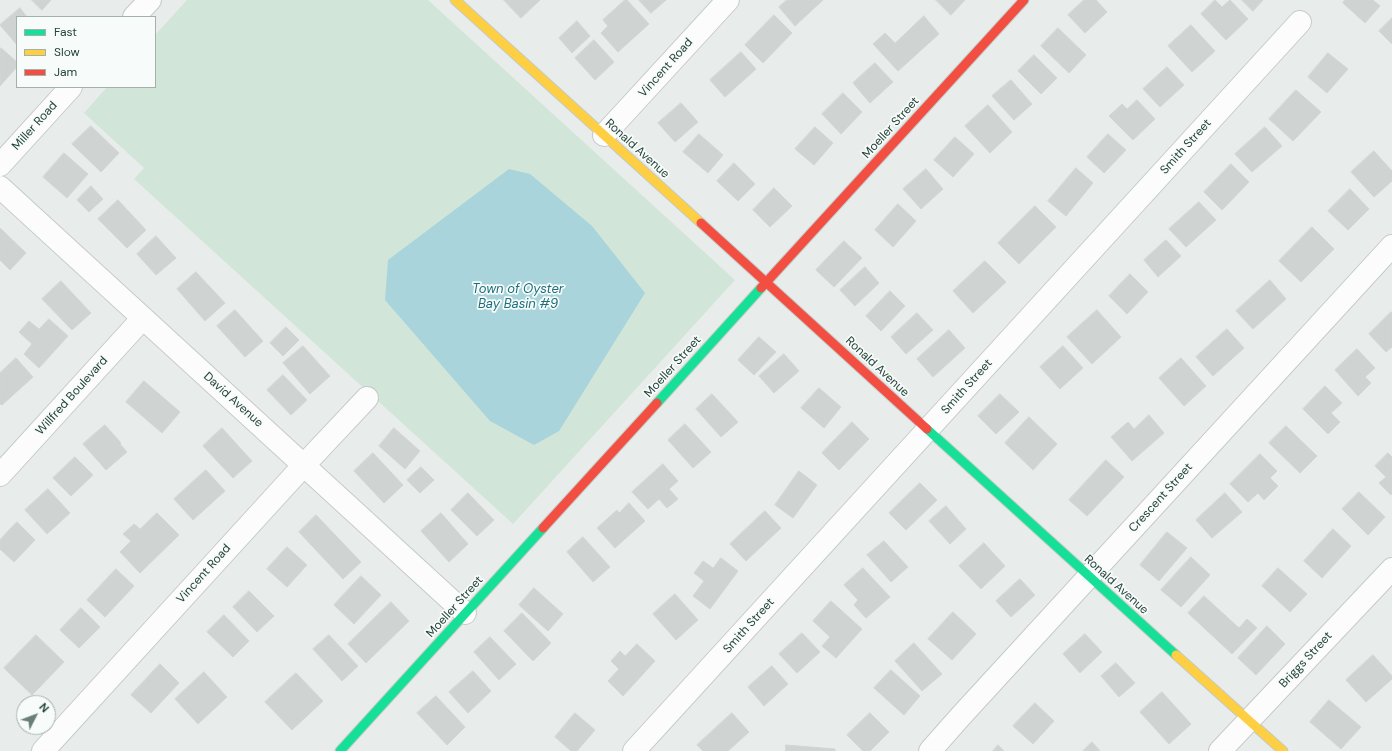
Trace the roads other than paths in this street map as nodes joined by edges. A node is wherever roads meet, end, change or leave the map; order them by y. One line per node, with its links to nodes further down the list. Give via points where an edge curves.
1 (150, 0): 5 (street)
2 (455, 0): 8 (street, Ronald Avenue)
3 (728, 0): 8 (street, Vincent Road)
4 (1024, 0): 12 (street, Moeller Street)
5 (135, 16)
6 (1300, 22): 15 (street, Smith Street)
7 (70, 88): 9 (street, Miller Road)
8 (604, 135): 12 (street, Ronald Avenue)
9 (0, 165)
10 (0, 187): 13 (street, David Avenue)
11 (1392, 246): 19 (street, Crescent Street)
12 (766, 282): 15 (street, Ronald Avenue); 20 (street, Moeller Street)
13 (143, 318): 16 (street, David Avenue); 17 (street, Willfred Boulevard)
14 (366, 398): 16 (street, Vincent Road)
15 (927, 430): 19 (street, Ronald Avenue); 24 (street, Smith Street)
16 (304, 465): 20 (street, David Avenue); 22 (street, Vincent Road)
17 (0, 475)
18 (1392, 569): 21 (street, Briggs Street)
19 (1089, 577): 21 (street, Ronald Avenue); 25 (street, Crescent Street)
20 (464, 613): 23 (street, Moeller Street)
21 (1250, 720): 26 (street, Briggs Street); 27 (street, Ronald Avenue)
22 (43, 751)
23 (340, 751)
24 (634, 751)
25 (930, 751)
26 (1220, 751)
27 (1283, 751)

